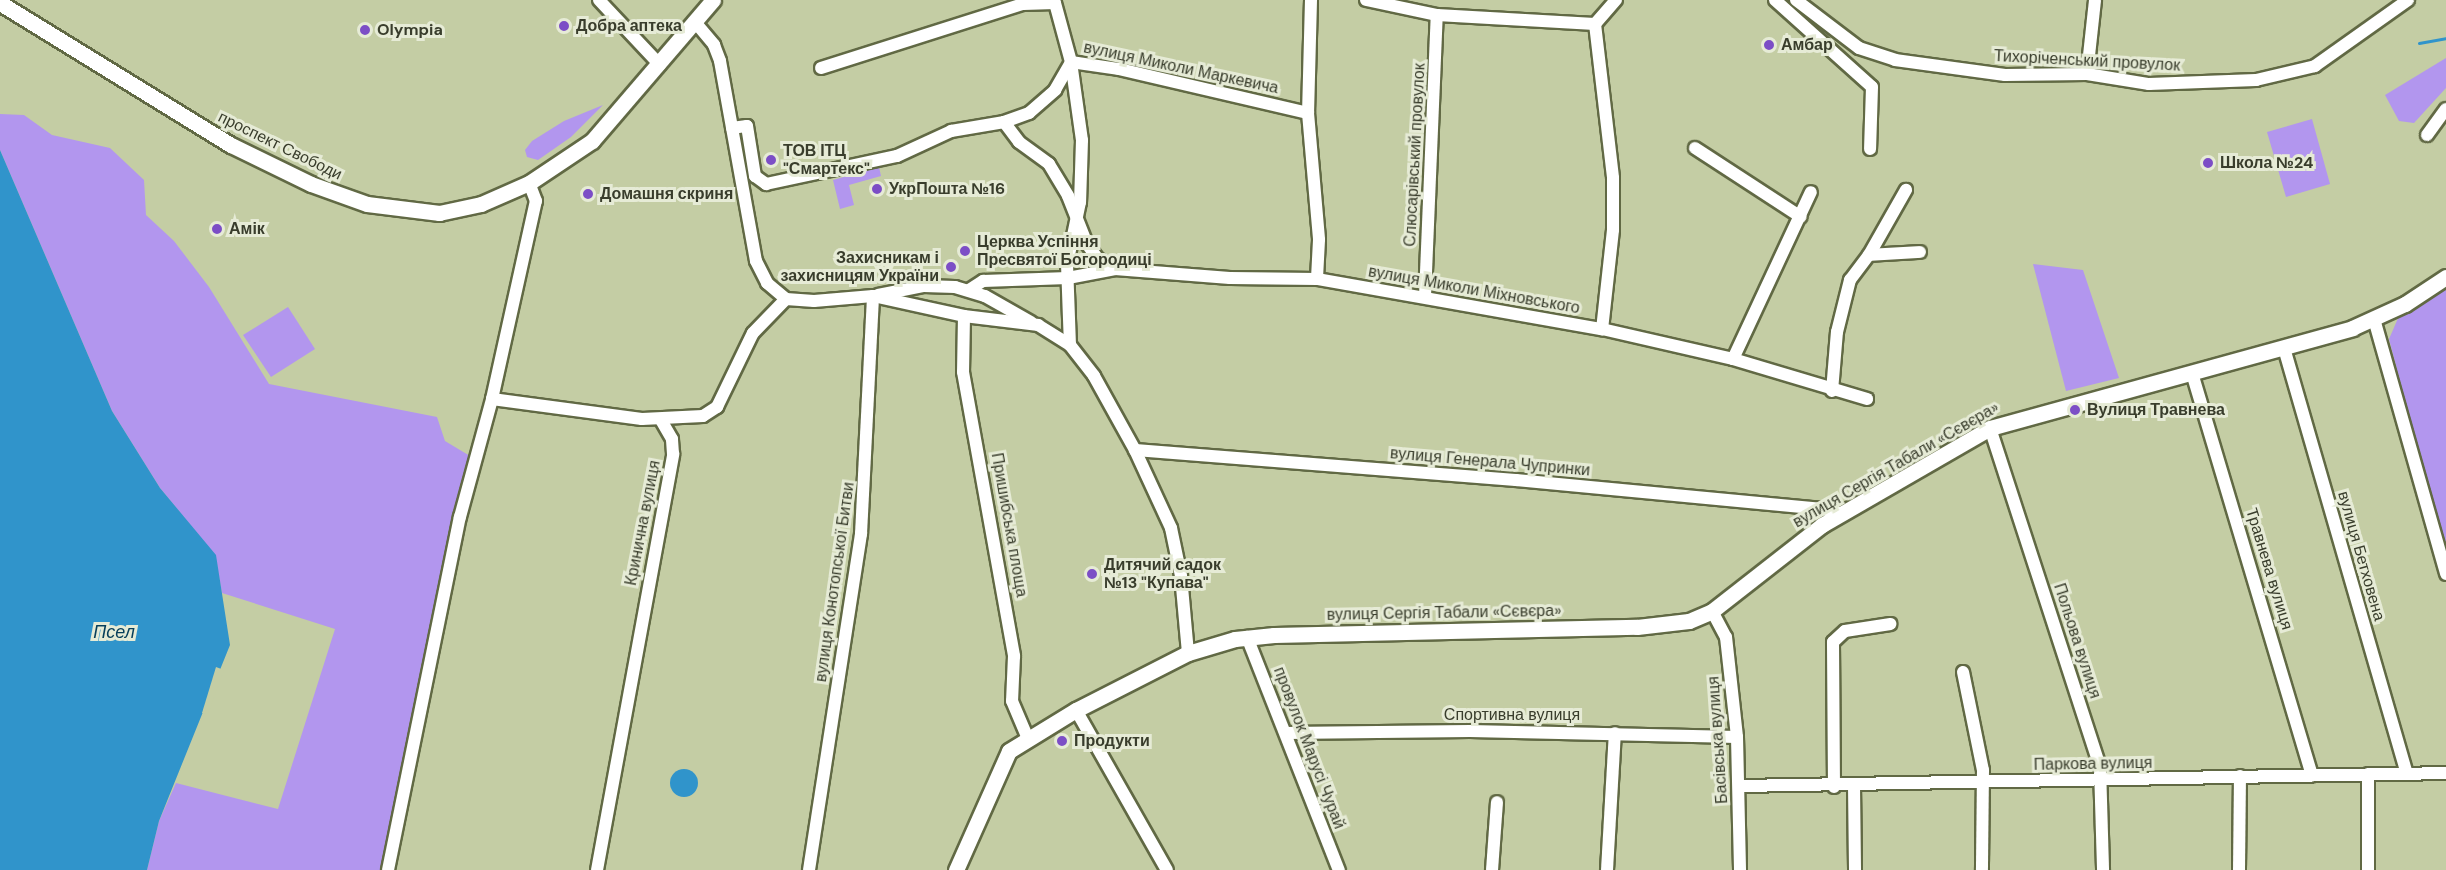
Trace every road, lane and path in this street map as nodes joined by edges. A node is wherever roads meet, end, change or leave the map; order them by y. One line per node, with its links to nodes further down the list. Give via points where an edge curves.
1 (599, 0): 15 (street)
2 (713, 0): 12 (main road, проспект Свободи)
3 (1311, 0): 19 (street)
4 (1366, 0): 11 (street)
5 (1616, 0): 13 (street)
6 (1775, 0): 24 (street, via 1872,87)
7 (1796, 0): 17 (street, Тихоріченський провулок, via 1859,48 1895,60 2005,75)
8 (2095, 0): 17 (street)
9 (2408, 0): 17 (street, Тихоріченський провулок, via 2315,66 2256,81 2149,84)
10 (0, 3): 25 (main road, проспект Свободи, via 231,145 340,196 402,211 439,213 481,204)
11 (1437, 15): 13 (street); 38 (street, Слюсарівський провулок)
12 (695, 22): 15 (main road, проспект Свободи); 21 (street, via 717,52)
13 (1595, 24): 43 (street, via 1613,178 1613,230)
14 (1071, 62): 16 (street, via 1055,3 1023,4); 19 (street, вулиця Миколи Маркевича, via 1119,69); 20 (street, вулиця Миколи Маркевича, via 1045,101 1029,113); 29 (street, via 1082,140)
15 (660, 65): 25 (main road, проспект Свободи, via 592,141)
16 (821, 68)
17 (2087, 75)
18 (2446, 109): 22 (street)
19 (1308, 113): 35 (street, via 1319,240)
20 (1004, 122): 21 (street, вулиця Миколи Маркевича, via 951,131 897,156 766,184 755,176 747,126); 29 (street, via 1019,142 1054,170)
21 (732, 128): 39 (street, via 756,261 767,284)
22 (2427, 135)
23 (1695, 147): 28 (street)
24 (1870, 148)
25 (529, 183): 49 (street, via 536,201)
26 (1906, 190): 31 (street)
27 (1811, 192): 28 (street)
28 (1801, 218): 46 (street)
29 (1077, 222): 32 (street, via 1098,259); 34 (street, via 1069,251)
30 (1920, 252): 31 (street)
31 (1869, 255): 48 (street, via 1850,280 1847,291 1837,332)
32 (1114, 269): 34 (street, вулиця Миколи Міхновського); 35 (street, вулиця Миколи Міхновського, via 1230,278)
33 (2446, 277): 41 (main road, вулиця Сергія Табали «Сєвєра»)
34 (1068, 278): 36 (street, вулиця Миколи Міхновського, via 983,281); 44 (street)
35 (1317, 279): 38 (street, вулиця Миколи Міхновського)
36 (969, 290): 37 (street, via 924,286); 42 (street)
37 (873, 296): 39 (street); 40 (street); 79 (street, вулиця Конотопської Битви, via 861,534)
38 (1425, 296): 43 (street, вулиця Миколи Міхновського)
39 (786, 299): 51 (street, via 753,333 717,407 703,416 677,415)
40 (964, 315): 42 (street); 64 (street, Пришибська площа, via 963,372 1014,656 1012,701)
41 (2374, 319): 45 (main road, вулиця Сергія Табали «Сєвєра»); 55 (street)
42 (1038, 326): 44 (street)
43 (1602, 329): 46 (street, вулиця Миколи Міхновського)
44 (1070, 345): 53 (street, via 1094,376)
45 (2284, 348): 47 (main road, вулиця Сергія Табали «Сєвєра»); 66 (street, вулиця Бетховена)
46 (1733, 359): 48 (street, вулиця Миколи Міхновського)
47 (2193, 373): 52 (main road, вулиця Сергія Табали «Сєвєра», via 2018,417); 69 (street, Травнева вулиця)
48 (1832, 391): 50 (street, вулиця Миколи Міхновського)
49 (492, 399): 51 (street); 77 (street, via 460,517)
50 (1867, 399)
51 (661, 420): 78 (street, Кринична вулиця, via 672,439 673,454)
52 (1990, 428): 54 (main road, вулиця Сергія Табали «Сєвєра»); 72 (street, Польова вулиця)
53 (1135, 450): 54 (street, вулиця Генерала Чупринки, via 1551,484 1823,509); 59 (street, via 1171,528 1181,576)
54 (1842, 514): 56 (main road, вулиця Сергія Табали «Сєвєра», via 1796,543)
55 (2446, 574)
56 (1712, 611): 58 (main road, вулиця Сергія Табали «Сєвєра», via 1660,626); 65 (street, Басівська вулиця, via 1726,637)
57 (1890, 624): 75 (street, via 1845,631 1833,642)
58 (1247, 638): 59 (main road, вулиця Сергія Табали «Сєвєра»); 62 (street, провулок Марусі Чурай)
59 (1188, 653): 61 (main road, вулиця Сергія Табали «Сєвєра»)
60 (1963, 672): 71 (street, via 1983,770)
61 (1076, 710): 64 (main road, вулиця Сергія Табали «Сєвєра»); 81 (street)
62 (1286, 733): 63 (street, Спортивна вулиця); 82 (street, провулок Марусі Чурай)
63 (1615, 733): 65 (street, Спортивна вулиця); 84 (street)
64 (1027, 737): 80 (main road, вулиця Сергія Табали «Сєвєра», via 1000,764)
65 (1737, 737): 73 (street, Басівська вулиця)
66 (2407, 773): 67 (street, Паркова вулиця); 68 (street, Паркова вулиця)
67 (2446, 773)
68 (2368, 774): 69 (street, Паркова вулиця); 90 (street)
69 (2312, 775): 70 (street, Паркова вулиця)
70 (2240, 776): 72 (street, Паркова вулиця); 89 (street)
71 (1982, 782): 72 (street, Паркова вулиця); 74 (street, Паркова вулиця); 87 (street)
72 (2103, 782): 88 (street, Польова вулиця)
73 (1740, 786): 75 (street, Паркова вулиця); 85 (street, Басівська вулиця)
74 (1854, 786): 75 (street, Паркова вулиця); 86 (street)
75 (1834, 787)
76 (1497, 802): 83 (street)
77 (388, 870)
78 (597, 870)
79 (809, 870)
80 (956, 870)
81 (1167, 870)
82 (1339, 870)
83 (1492, 870)
84 (1607, 870)
85 (1740, 870)
86 (1855, 870)
87 (1982, 870)
88 (2103, 870)
89 (2239, 870)
90 (2368, 870)

